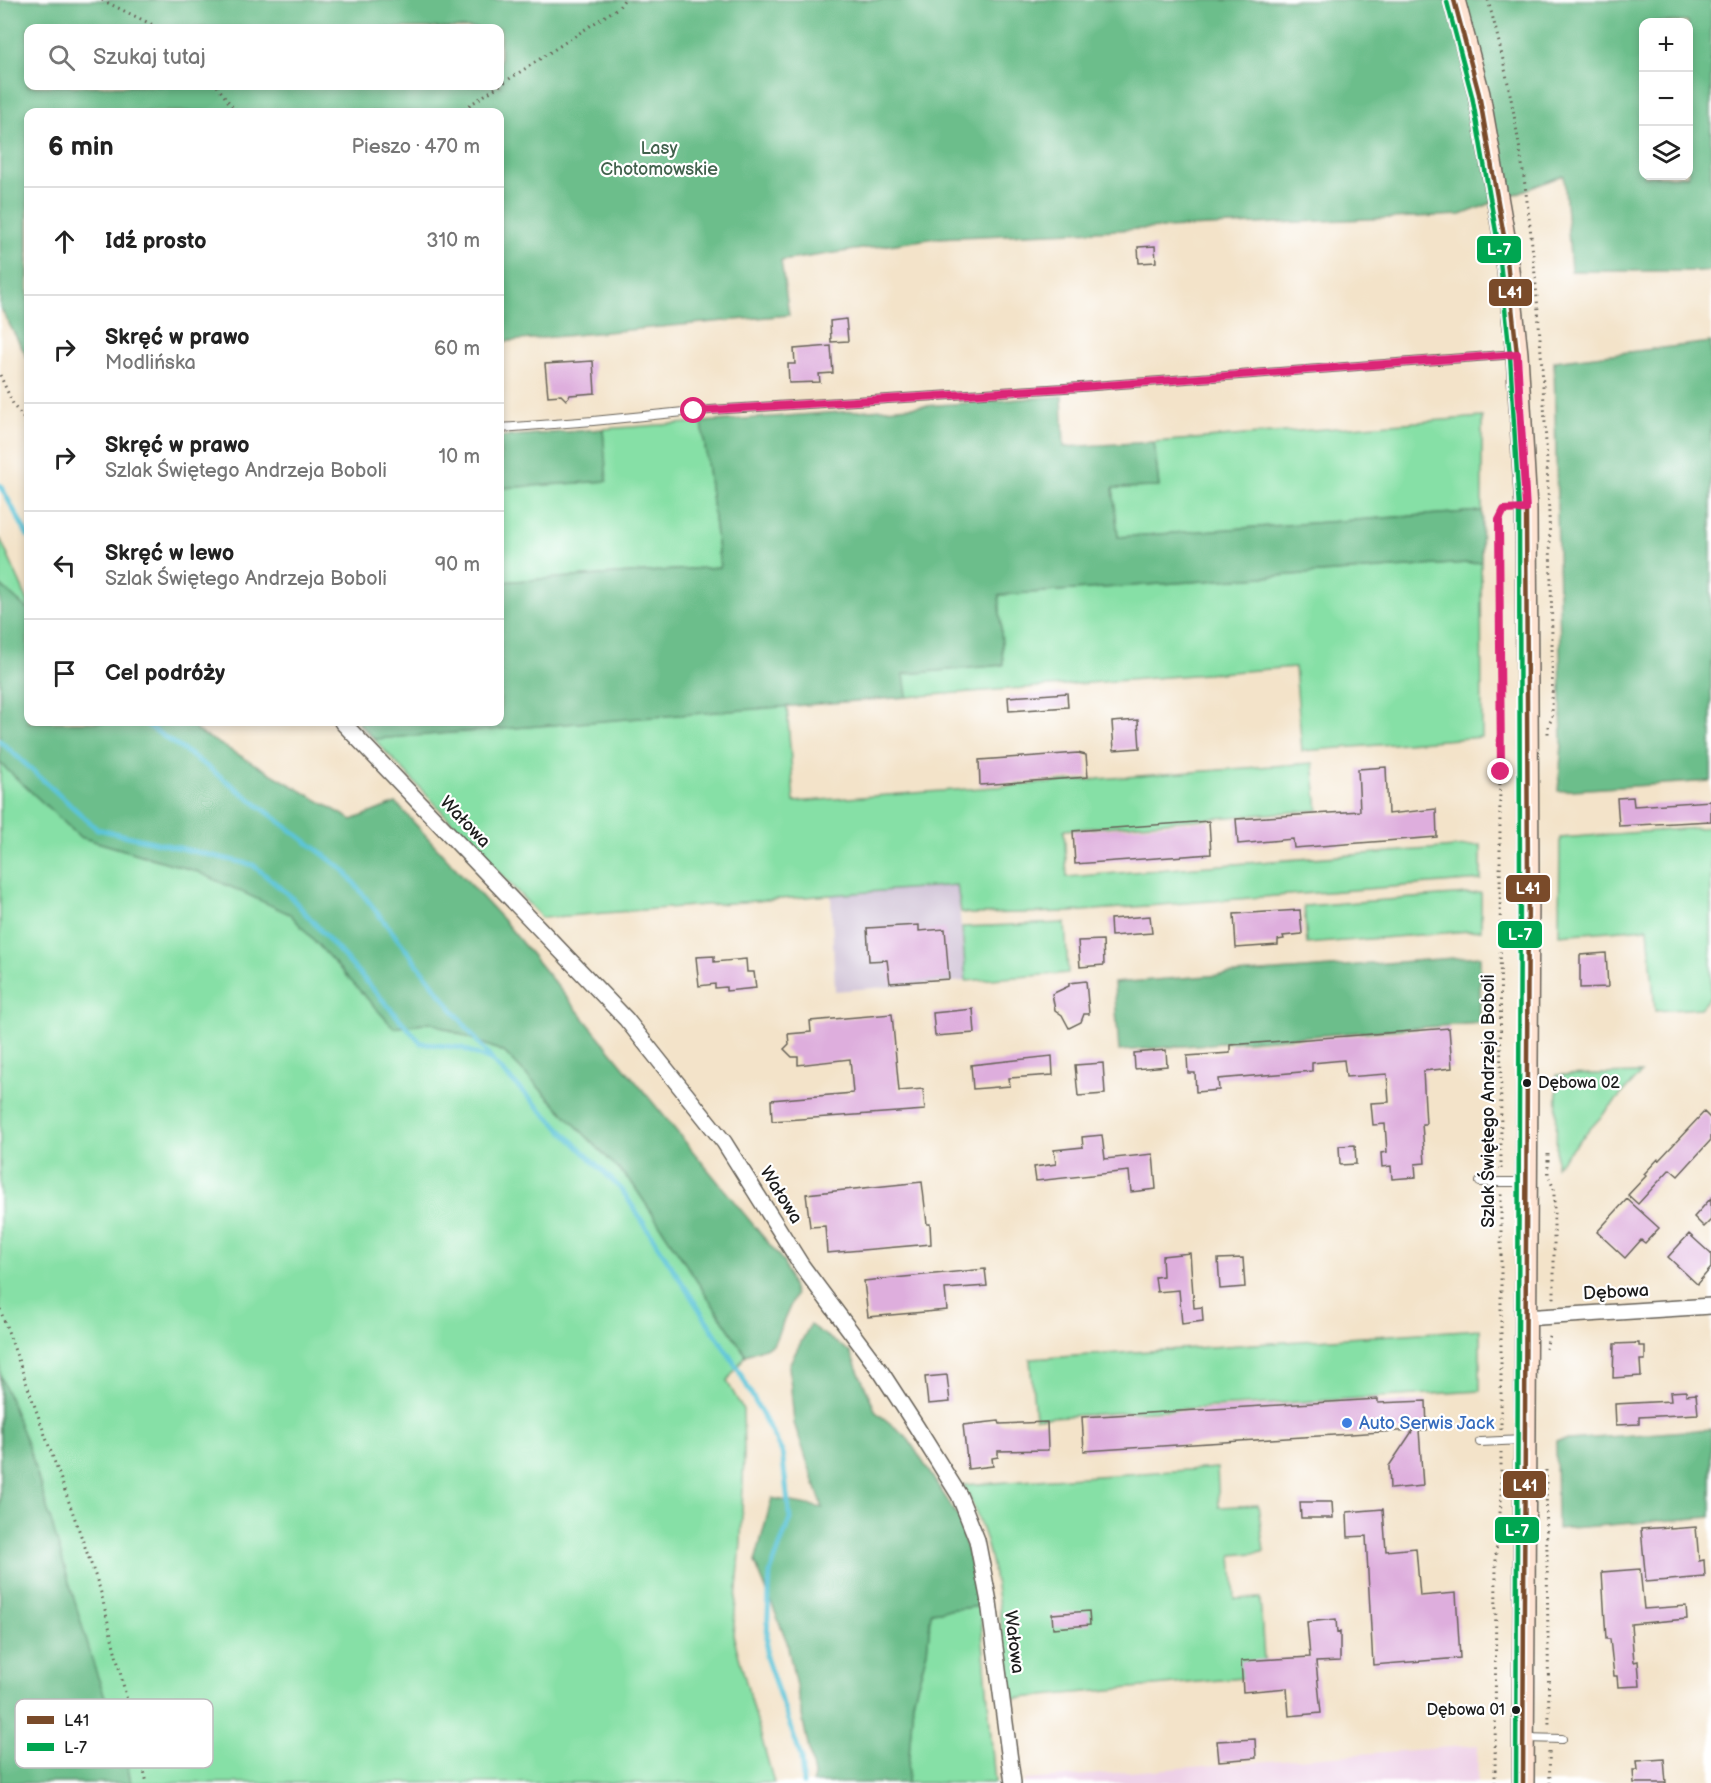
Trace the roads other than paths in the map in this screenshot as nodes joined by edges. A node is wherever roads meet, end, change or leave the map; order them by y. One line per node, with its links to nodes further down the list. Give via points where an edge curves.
1 (1454, 0): 2 (main road, via 1479,94 1505,242)
2 (1517, 354): 3 (lane); 6 (main road, via 1526,509)
3 (504, 428)
4 (346, 726): 13 (street, Wałowa, via 626,1019 724,1142 802,1266 916,1426 959,1496 977,1540)
5 (1480, 1182): 6 (lane)
6 (1526, 1182): 8 (main road)
7 (1711, 1306): 8 (street, Dębowa)
8 (1524, 1318): 9 (main road)
9 (1524, 1440): 10 (lane); 11 (main road)
10 (1480, 1442)
11 (1523, 1738): 12 (lane); 14 (main road)
12 (1562, 1739)
13 (1013, 1783)
14 (1523, 1783)

